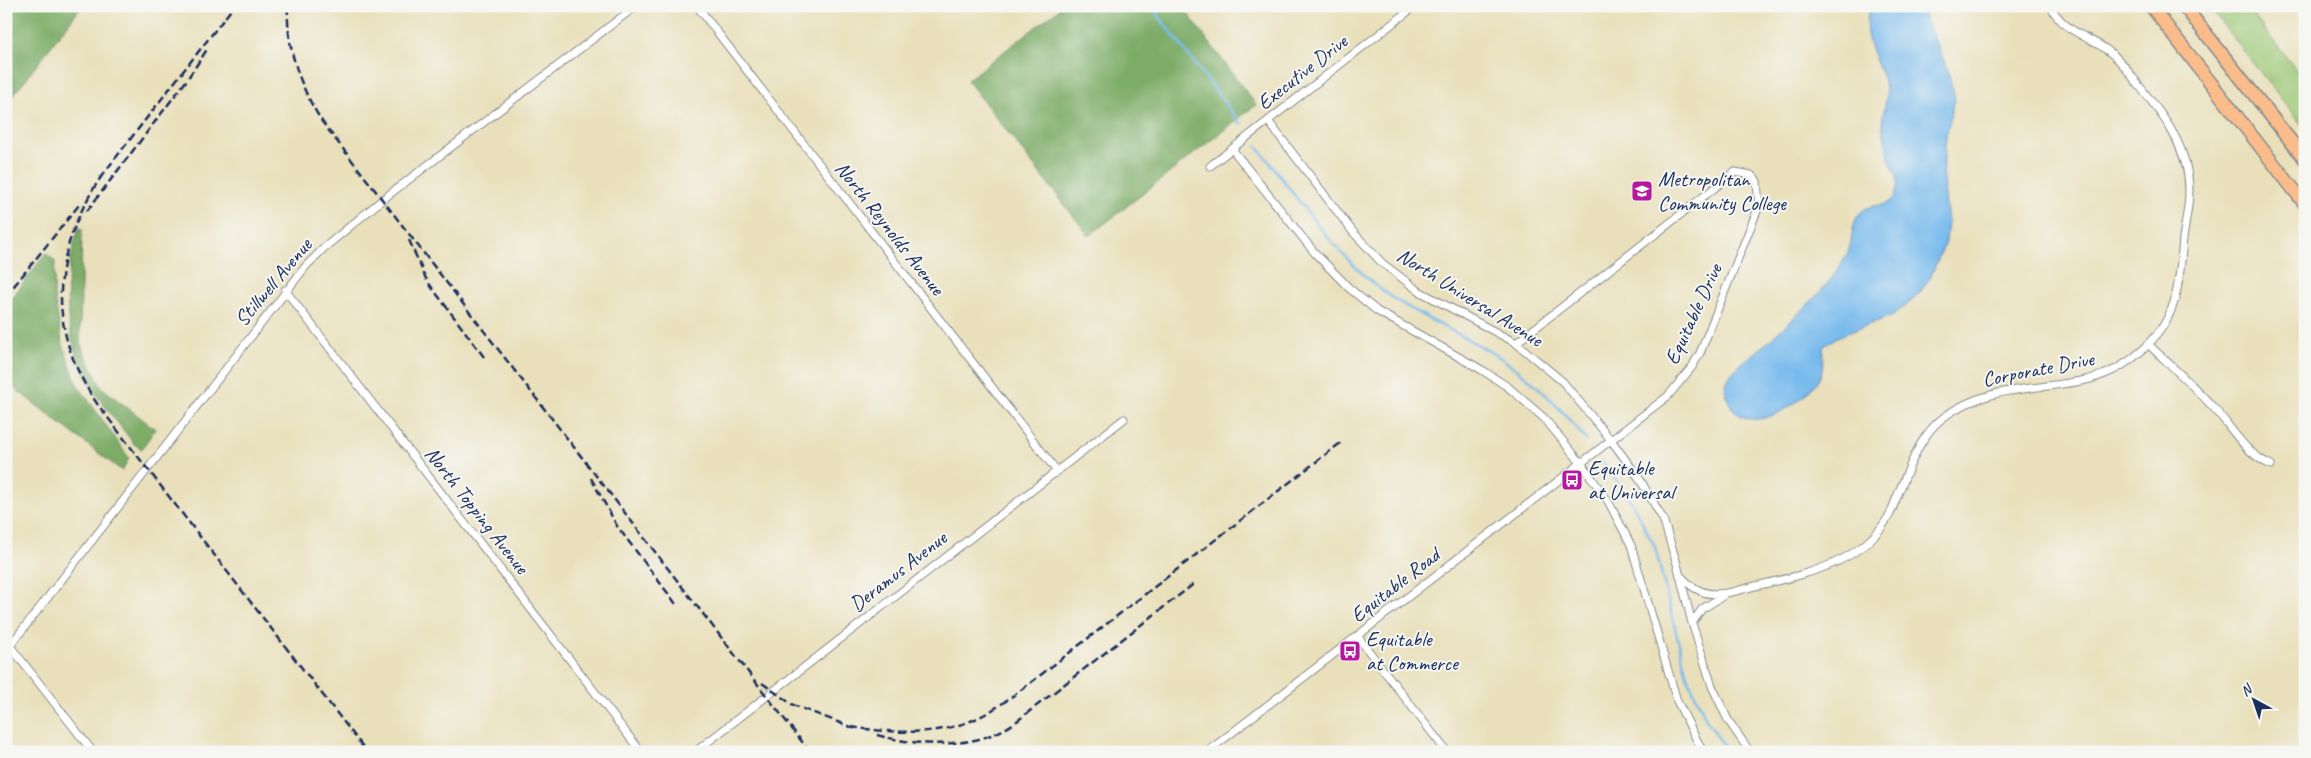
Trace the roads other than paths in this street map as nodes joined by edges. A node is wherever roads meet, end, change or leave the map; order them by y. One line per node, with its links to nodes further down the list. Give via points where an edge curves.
1 (636, 6): 12 (street, Stillwell Avenue, via 382,200 325,247)
2 (697, 6): 19 (street, North Reynolds Avenue)
3 (1415, 6): 7 (street, Executive Drive)
4 (2050, 6): 14 (street, Corporate Drive, via 2066,27 2119,60 2171,126 2188,166 2189,192 2175,296)
5 (2151, 6): 11 (highway)
6 (2184, 6): 9 (highway)
7 (1268, 121): 8 (street, Executive Drive); 13 (street, North Universal Avenue, via 1353,232 1382,263 1419,291)
8 (1232, 149): 10 (street, Executive Drive); 17 (street, via 1314,252 1348,288 1377,311 1508,387 1544,418)
9 (2305, 159)
10 (1210, 166)
11 (2305, 204)
12 (286, 290): 24 (street, Stillwell Avenue); 26 (street, North Topping Avenue)
13 (1516, 343): 16 (street, North Universal Avenue, via 1563,382); 16 (street, Equitable Drive, via 1735,172 1751,175 1757,181 1759,206 1700,353 1668,396)
14 (2148, 344): 18 (street, via 2213,407 2249,452); 21 (street, Corporate Drive, via 2115,370 2090,379 1989,394 1966,402 1927,433 1890,514 1864,545 1827,566)
15 (1124, 419): 19 (street, Deramus Avenue)
16 (1612, 440): 17 (street, Equitable Drive); 20 (street, North Universal Avenue, via 1654,501 1670,538)
17 (1581, 463): 23 (street, Equitable Road); 30 (street, via 1608,501 1631,545 1677,701)
18 (2271, 466)
19 (1056, 470): 27 (street, Deramus Avenue)
20 (1680, 575): 21 (street, Corporate Drive, via 1699,592); 22 (street, North Universal Avenue)
21 (1730, 592): 22 (street, Corporate Drive, via 1708,604)
22 (1692, 623): 31 (street, North Universal Avenue, via 1718,699)
23 (1357, 636): 28 (street, Equitable Road); 29 (street)
24 (8, 648): 25 (street)
25 (93, 752)
26 (641, 752)
27 (695, 752)
28 (1207, 752)
29 (1447, 752)
30 (1703, 752)
31 (1750, 752)

